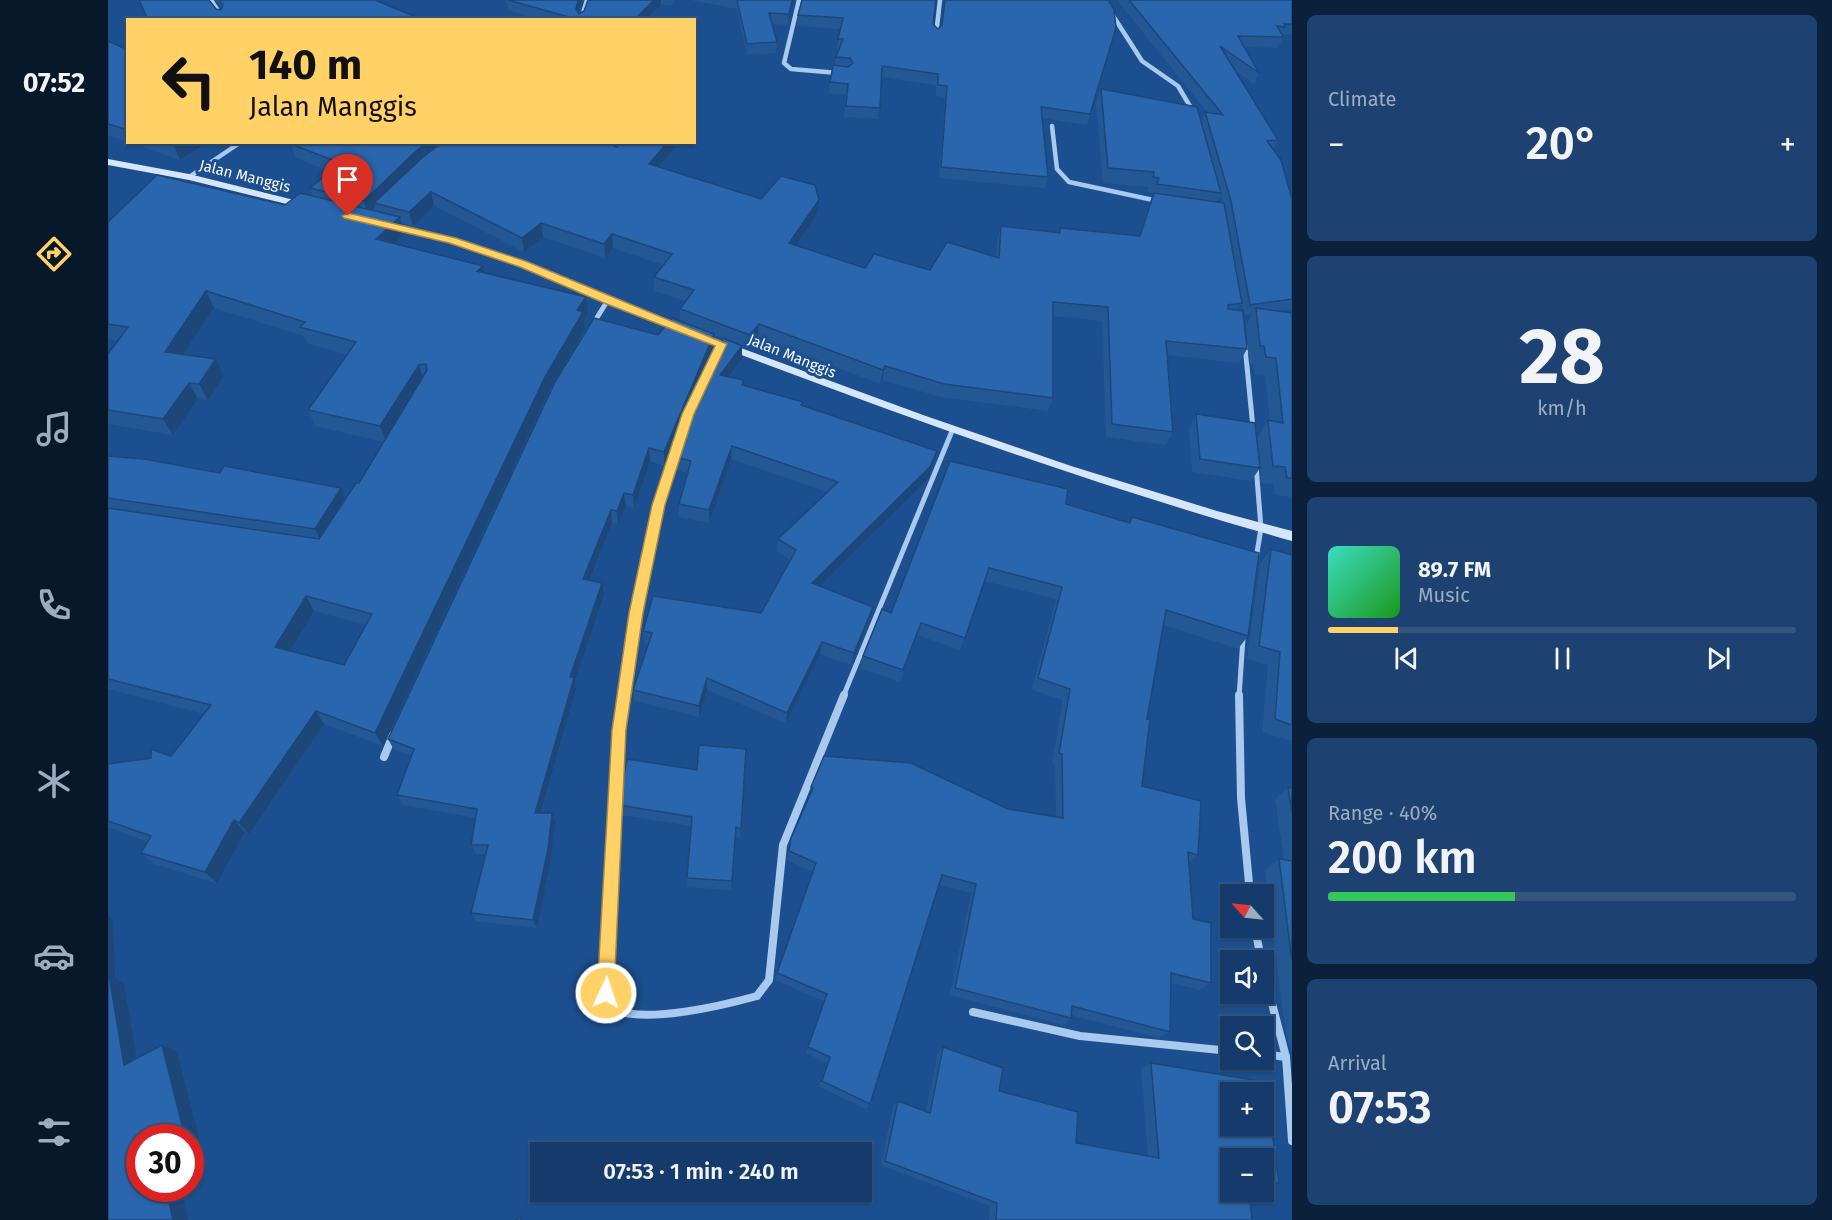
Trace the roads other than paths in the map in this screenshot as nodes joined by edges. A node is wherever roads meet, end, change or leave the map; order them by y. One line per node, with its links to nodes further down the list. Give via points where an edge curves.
1 (212, 0): 6 (street)
2 (587, 0): 7 (street)
3 (800, 0): 9 (street, via 784,57 786,67)
4 (940, 0): 8 (street)
5 (1103, 0): 10 (street, via 1142,61 1182,88)
6 (223, 18)
7 (582, 18)
8 (936, 36)
9 (847, 73)
10 (1197, 123)
11 (1052, 126): 15 (street, via 1057,169 1070,182)
12 (238, 144): 14 (street)
13 (108, 162): 14 (street, Jalan Manggis)
14 (189, 177): 16 (street, Jalan Manggis)
15 (1164, 202)
16 (310, 207)
17 (379, 224): 18 (street, Jalan Manggis, via 452,240 524,264)
18 (608, 300): 19 (street); 21 (street, Jalan Manggis)
19 (590, 331)
20 (1244, 337): 23 (street)
21 (721, 344): 22 (street, Jalan Manggis); 22 (street, via 688,414 662,493 636,613 619,730 608,945 606,993 610,1007 617,1011 637,1015 742,1000 764,990 769,980 777,919 783,844)
22 (952, 431): 25 (street, Jalan Manggis)
23 (1254, 441)
24 (1256, 463): 25 (street)
25 (1261, 528): 26 (street, Jalan Manggis); 27 (street)
26 (1292, 536)
27 (1253, 572)
28 (1245, 627): 31 (street, via 1237,755)
29 (399, 724): 30 (street)
30 (384, 756)
31 (1249, 884)
32 (1272, 1004): 36 (street)
33 (973, 1012): 34 (street, via 1080,1036)
34 (1220, 1050)
35 (1274, 1055): 36 (street)
36 (1286, 1057): 37 (street)
37 (1292, 1141)

